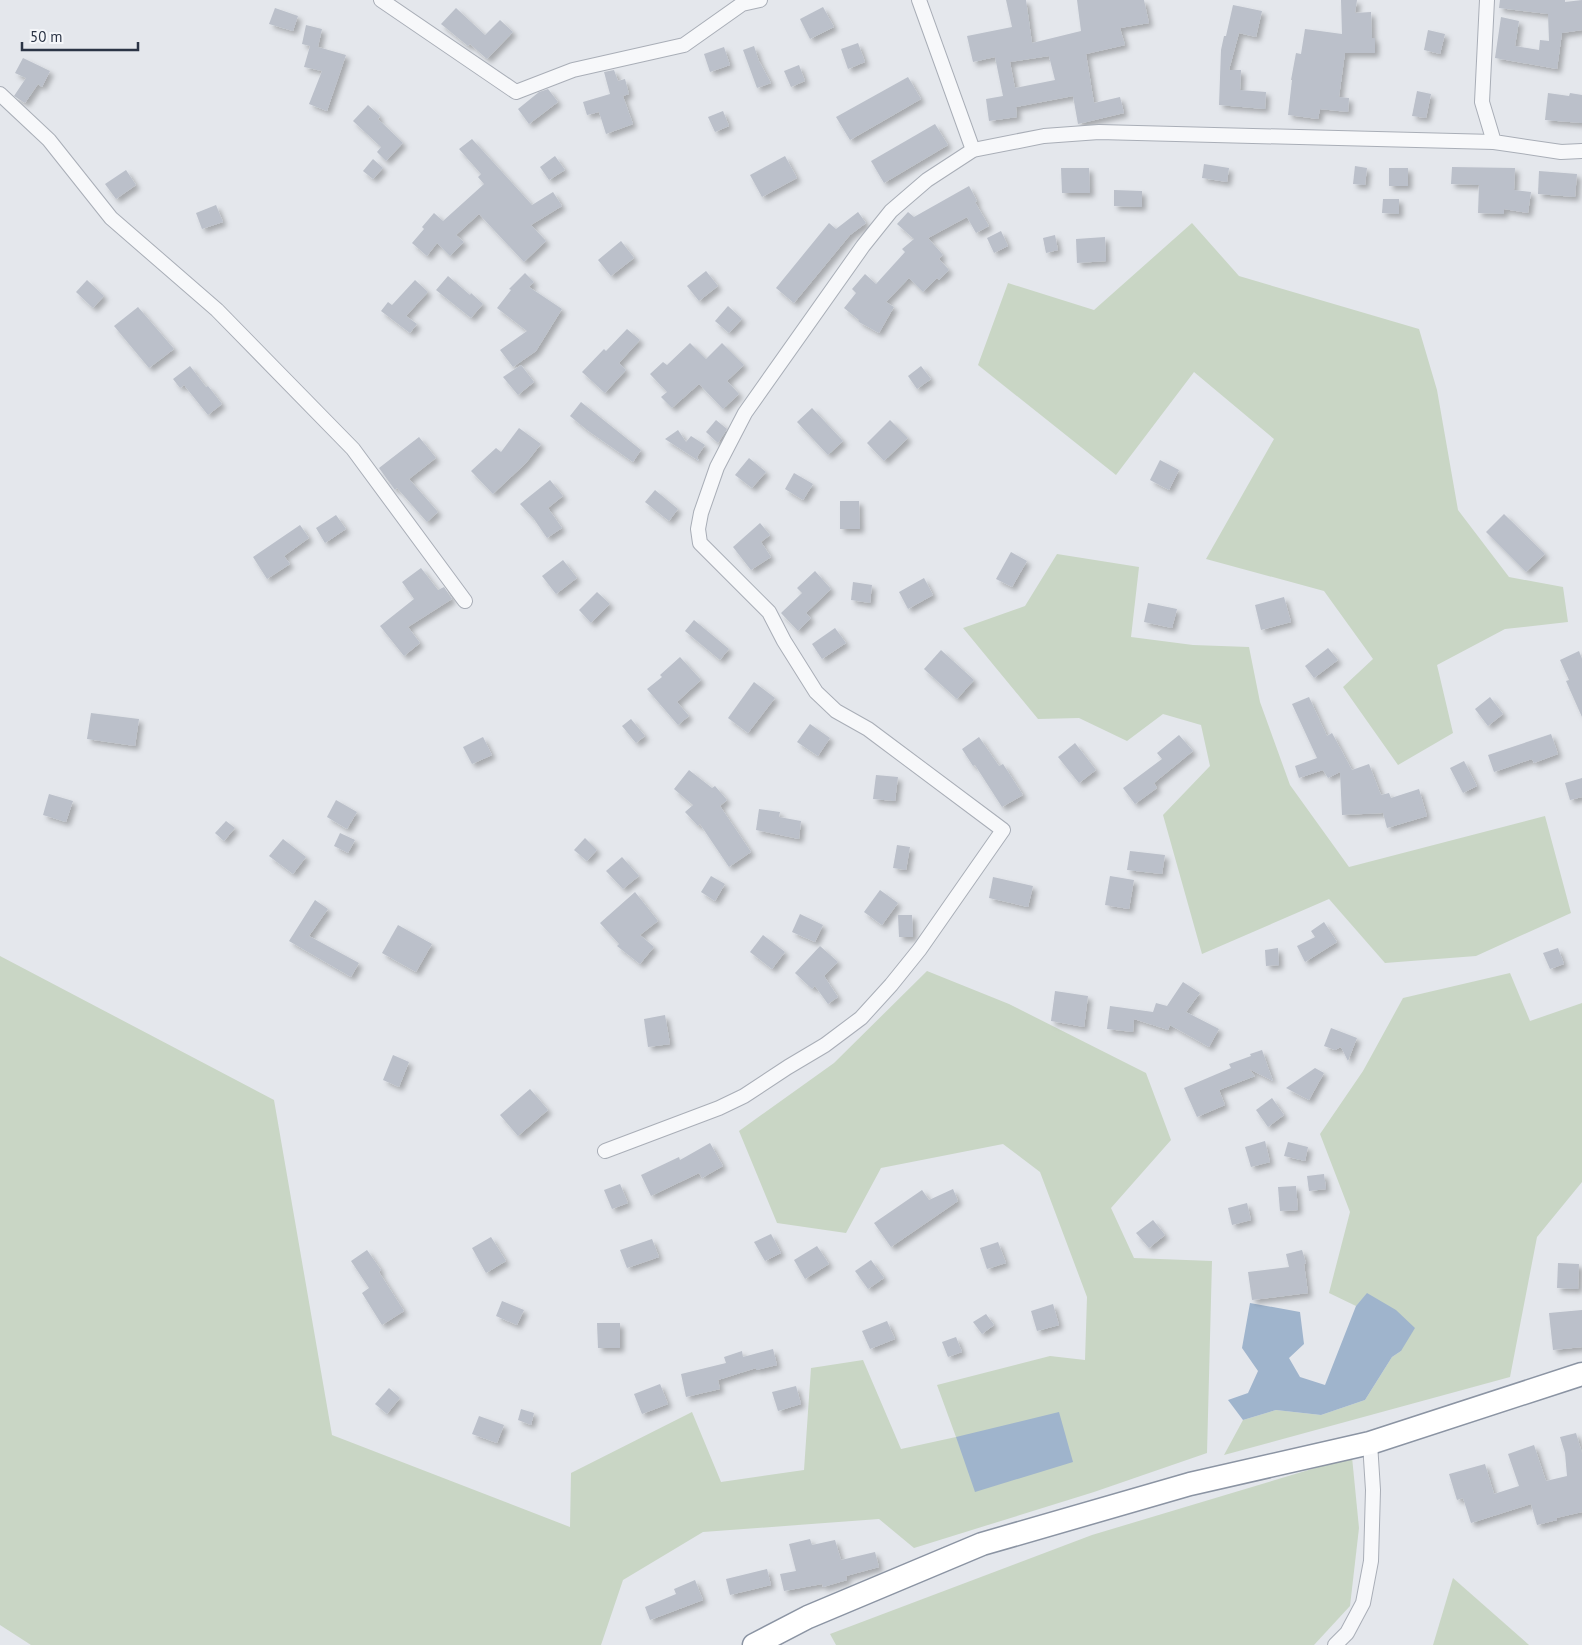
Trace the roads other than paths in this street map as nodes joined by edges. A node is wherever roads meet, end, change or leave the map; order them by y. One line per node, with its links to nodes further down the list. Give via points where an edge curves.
1 (380, 0): 2 (street, via 516,92 573,70 684,45 742,4)
2 (760, 0)
3 (919, 0): 7 (street)
4 (1487, 0): 6 (street, via 1482,102)
5 (0, 94): 9 (street, via 49,140 111,218 217,310 353,449)
6 (1494, 142): 7 (street, via 1099,132 1044,136); 8 (street, via 1561,152)
7 (973, 150): 10 (street, via 926,180 891,211 863,246 745,413 717,467 698,530 700,542 710,554 769,612 816,692 836,711 868,729 1003,830 920,949 861,1018 744,1096)
8 (1582, 151)
9 (465, 601)
10 (604, 1151)
11 (1582, 1374): 12 (highway)
12 (1370, 1443): 13 (highway, via 1190,1484 982,1544 808,1616); 14 (street, via 1373,1490 1371,1561 1363,1603 1347,1633)
13 (754, 1645)
14 (1335, 1645)

